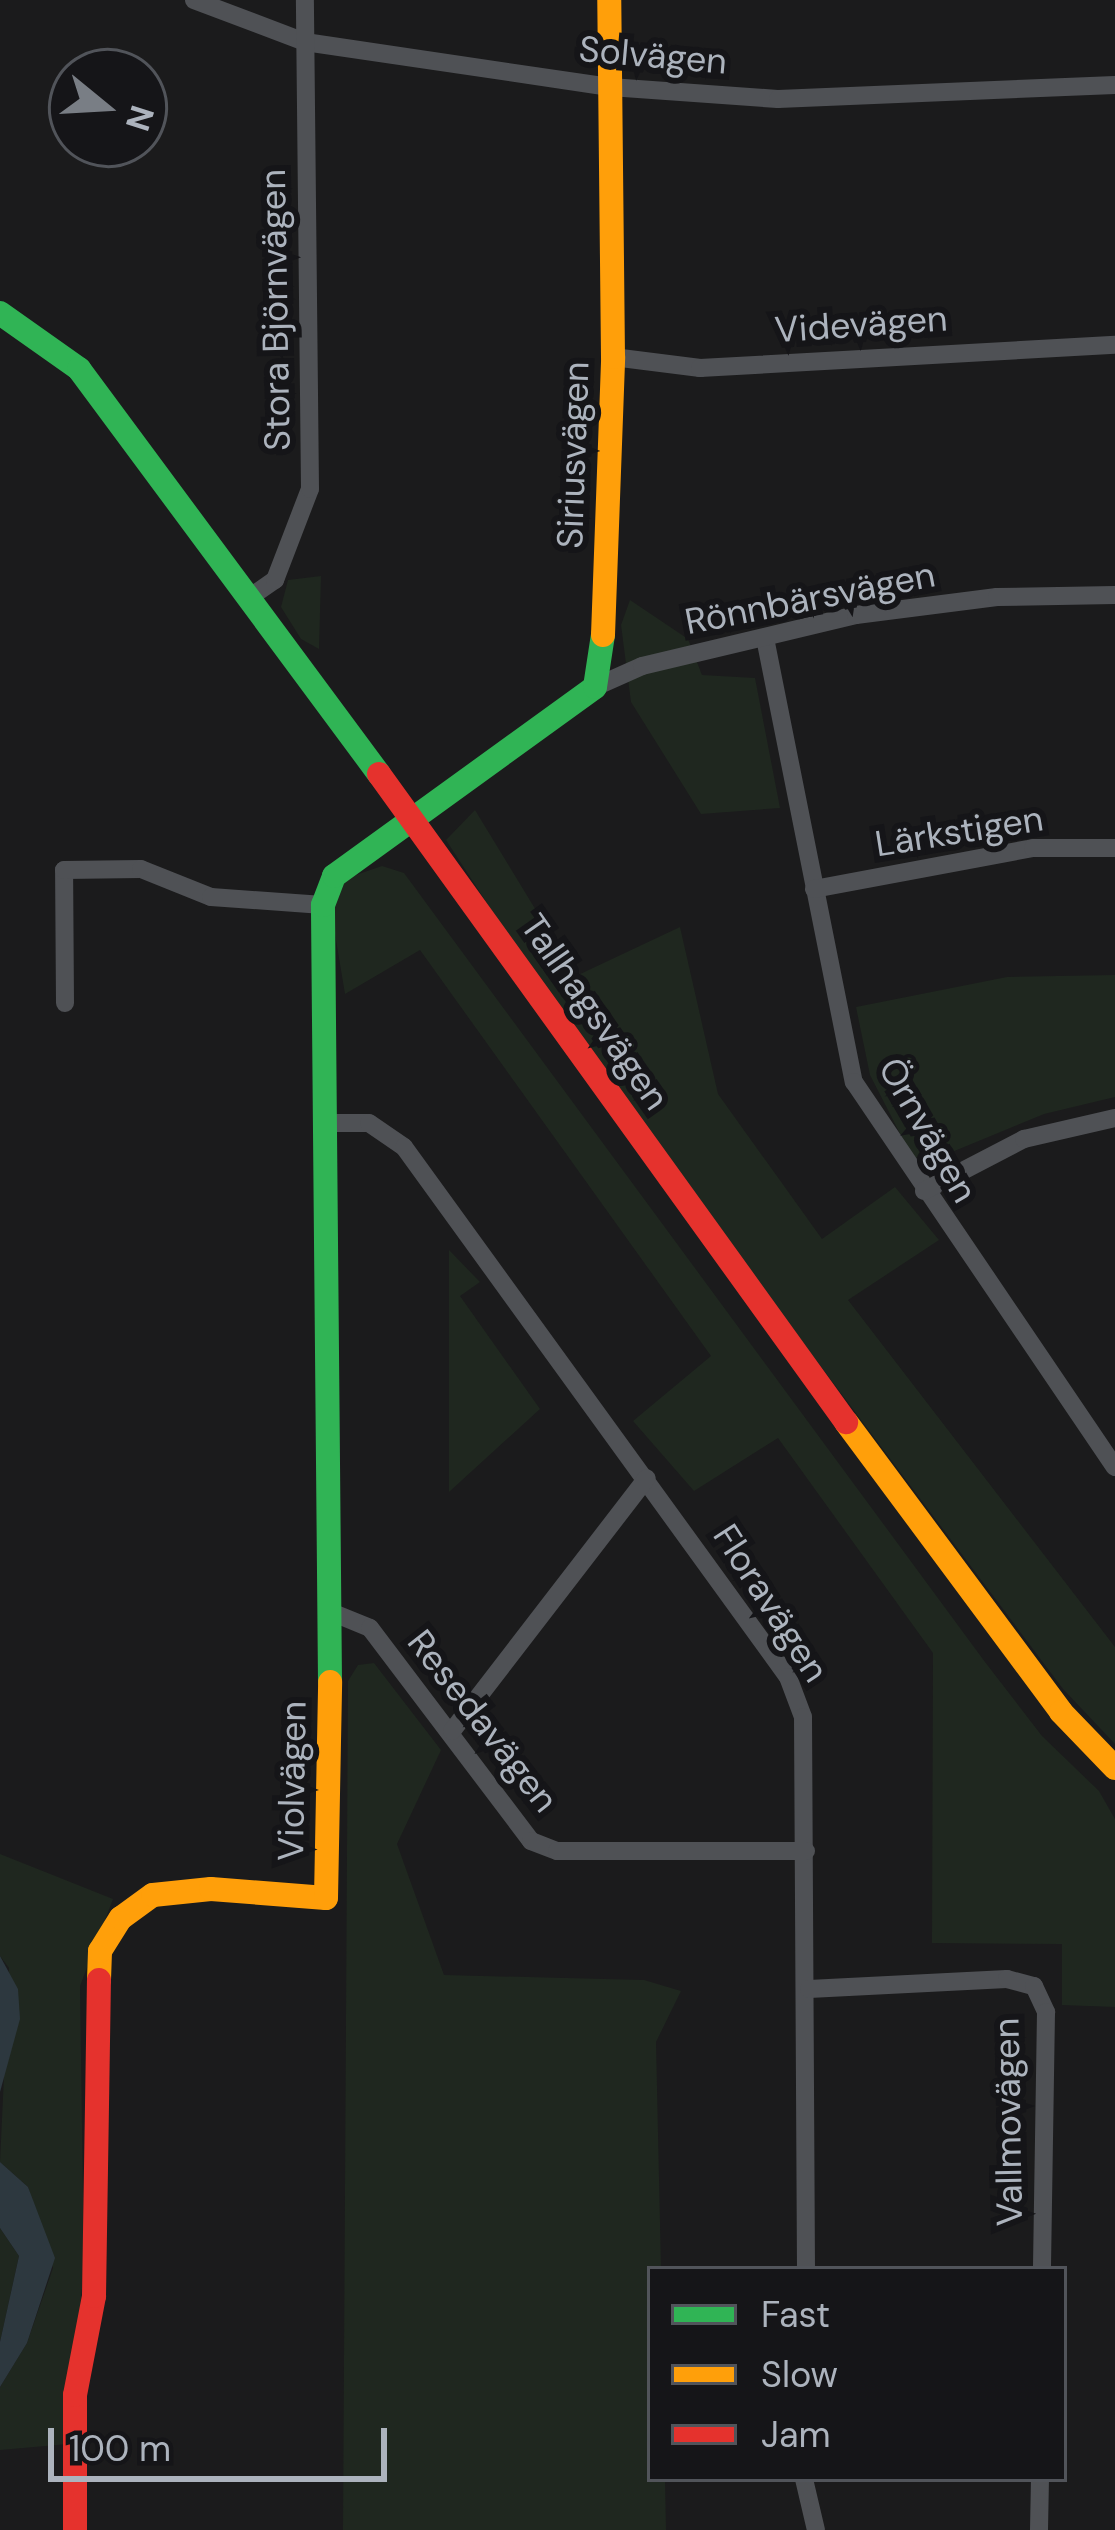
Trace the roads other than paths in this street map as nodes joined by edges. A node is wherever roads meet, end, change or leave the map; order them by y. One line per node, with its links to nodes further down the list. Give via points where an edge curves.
1 (194, 0): 4 (street, Solvägen)
2 (304, 0): 4 (street, Stora Björnvägen)
3 (609, 0): 6 (street, Siriusvägen)
4 (305, 42): 6 (street, Solvägen); 11 (street, Stora Björnvägen, via 310,489 275,580)
5 (1115, 85): 6 (street, Solvägen, via 778,99)
6 (610, 87): 9 (street, Siriusvägen)
7 (0, 313): 11 (street, Tallhagsvägen, via 79,369)
8 (1115, 345): 9 (street, Videvägen, via 700,368)
9 (613, 357): 13 (street, Siriusvägen)
10 (1115, 595): 12 (street, Rönnbärsvägen, via 997,597 856,615)
11 (248, 598): 14 (street, Tallhagsvägen)
12 (765, 638): 13 (street, Rönnbärsvägen, via 642,666); 16 (street, Örnvägen)
13 (595, 687): 14 (street)
14 (413, 820): 17 (street, via 334,876); 26 (street, Tallhagsvägen, via 721,1254 1061,1712)
15 (1115, 848): 16 (street, Lärkstigen, via 1033,848)
16 (814, 889): 21 (street, Örnvägen, via 854,1082)
17 (323, 905): 18 (street, via 211,897 141,869 64,870); 20 (street, Violvägen)
18 (65, 1003)
19 (1115, 1118): 21 (street, via 1024,1139)
20 (329, 1124): 23 (street, Floravägen, via 369,1123 404,1148); 24 (street, Violvägen)
21 (924, 1191): 22 (street, Örnvägen)
22 (1112, 1456)
23 (647, 1478): 25 (street); 27 (street, Floravägen, via 788,1677 803,1717)
24 (332, 1612): 25 (street, Resedavägen, via 370,1628); 33 (street, Violvägen, via 326,1898 211,1889 153,1895 121,1918 100,1951 94,2296 75,2395)
25 (452, 1731): 27 (street, Resedavägen, via 531,1840 557,1851)
26 (1115, 1768)
27 (806, 1851): 28 (street, Floravägen)
28 (809, 1989): 29 (street, Floravägen); 30 (street, Vallmovägen, via 1007,1979 1034,1986 1046,2012)
29 (806, 2266)
30 (1042, 2266)
31 (805, 2482): 34 (street)
32 (1040, 2482): 35 (street)
33 (75, 2530)
34 (816, 2530)
35 (1039, 2530)

